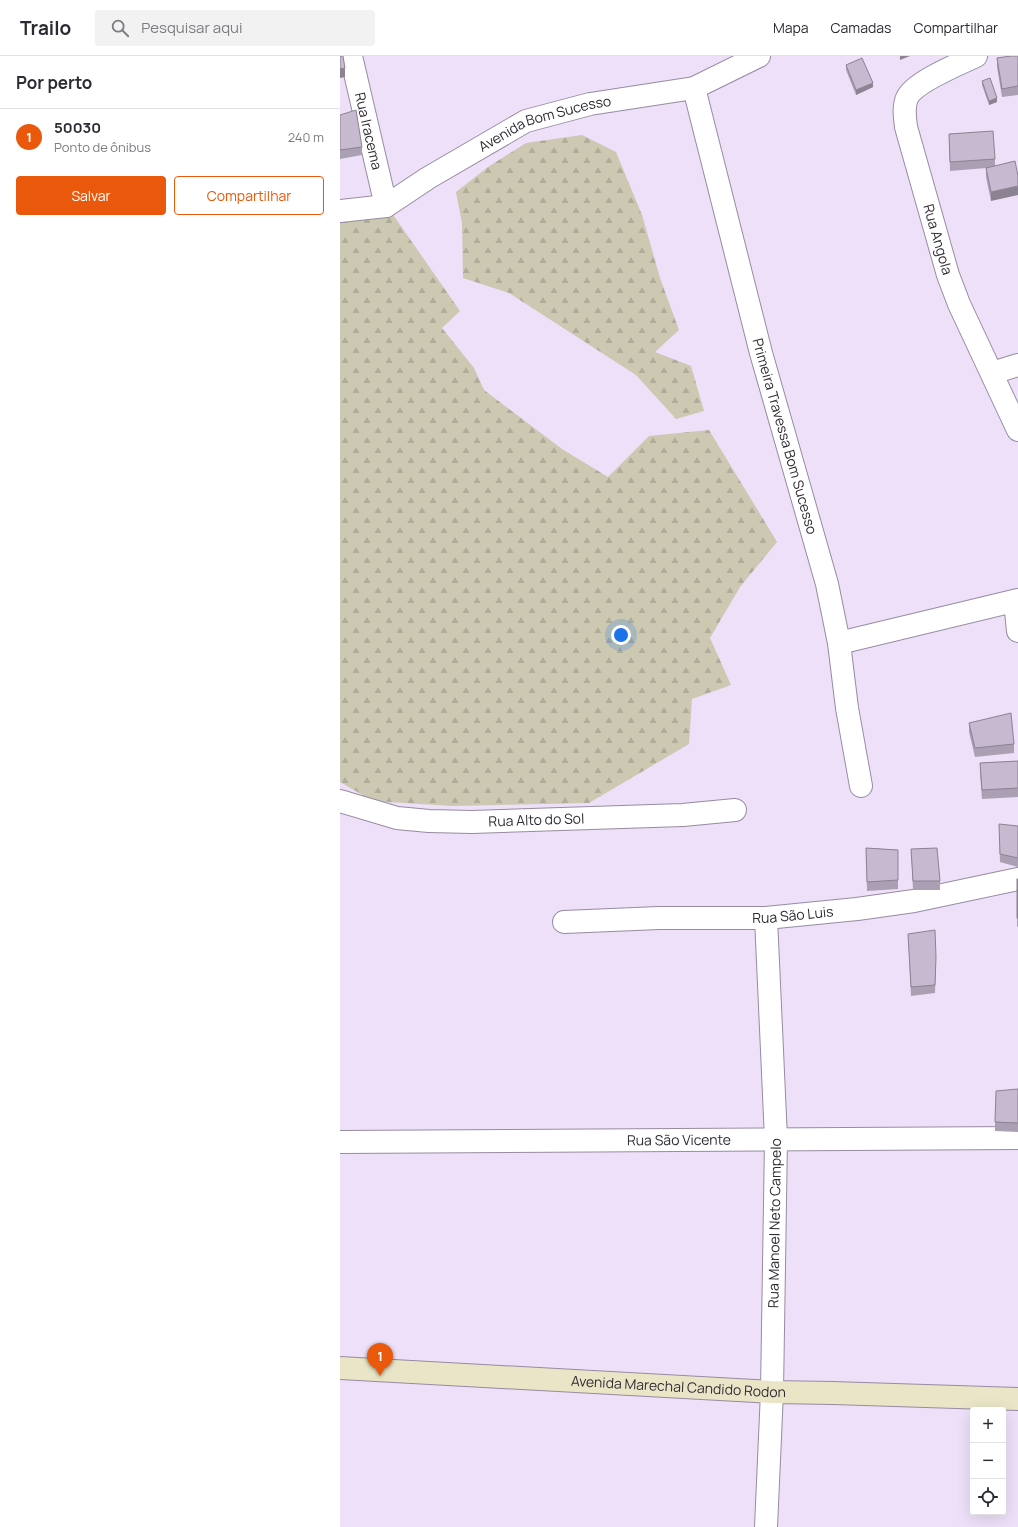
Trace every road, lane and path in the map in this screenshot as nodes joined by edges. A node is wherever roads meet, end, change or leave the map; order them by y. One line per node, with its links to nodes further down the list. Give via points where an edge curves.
1 (351, 56): 5 (street, Rua Iracema)
2 (759, 56): 4 (street, Avenida Bom Sucesso)
3 (976, 56): 8 (street, Rua Angola, via 921,83 906,99 905,111 906,127 948,275)
4 (694, 88): 5 (street, Avenida Bom Sucesso, via 590,104 526,121 428,178); 12 (street, Primeira Travessa Bom Sucesso, via 759,346 827,584)
5 (386, 206): 6 (street, Avenida Bom Sucesso)
6 (340, 211)
7 (1018, 365): 8 (street)
8 (992, 373): 9 (street, Rua Angola)
9 (1018, 430)
10 (1016, 601): 11 (street); 12 (street)
11 (1018, 631)
12 (839, 643): 13 (street, Primeira Travessa Bom Sucesso)
13 (861, 786)
14 (340, 801): 15 (street, Rua Alto do Sol, via 397,818 472,822 683,815)
15 (735, 810)
16 (1018, 879): 17 (street, Rua São Luis, via 914,901)
17 (766, 918): 18 (street, Rua São Luis, via 659,918); 19 (street, Rua Manoel Neto Campelo)
18 (564, 922)
19 (776, 1138): 20 (street, Rua São Vicente); 21 (street, Rua São Vicente); 23 (street, Rua Manoel Neto Campelo)
20 (1018, 1138)
21 (340, 1142)
22 (340, 1368): 23 (street, Avenida Marechal Candido Rodon)
23 (772, 1392): 24 (street, Avenida Marechal Candido Rodon); 25 (street, Rua Manoel Neto Campelo)
24 (1018, 1399)
25 (766, 1527)

